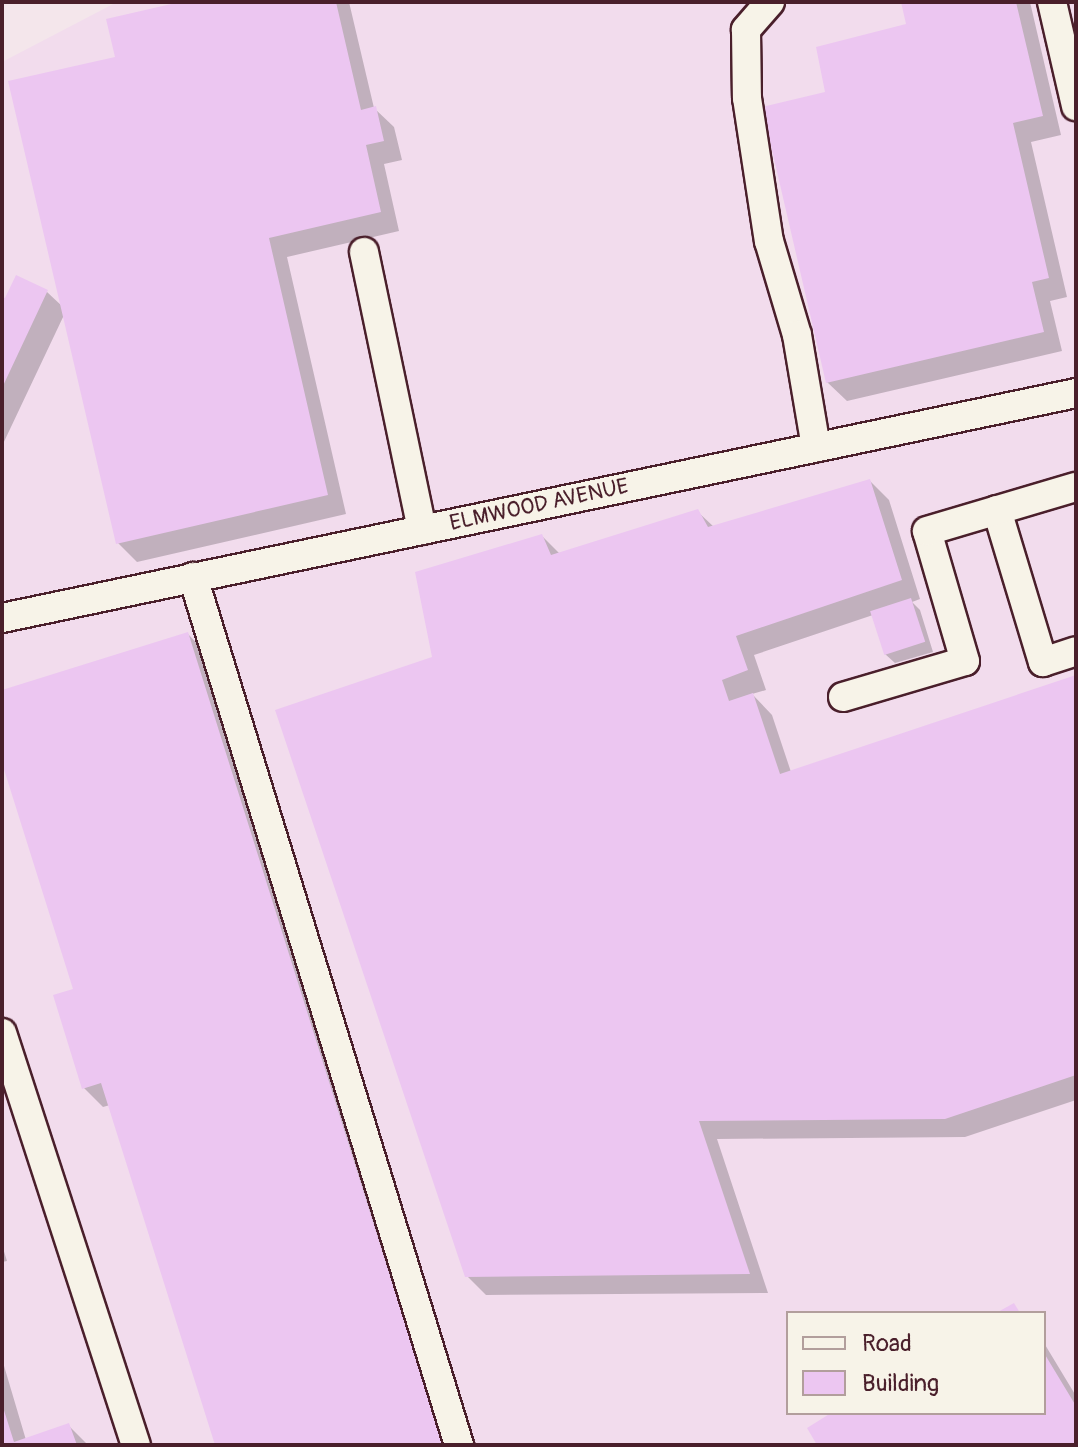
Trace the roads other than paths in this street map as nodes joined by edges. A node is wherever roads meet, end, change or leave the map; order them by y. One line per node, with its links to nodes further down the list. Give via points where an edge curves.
1 (770, 2): 6 (street, via 746,30 747,98 769,241 797,335)
2 (1052, 2): 3 (street)
3 (1076, 106)
4 (364, 252): 9 (street)
5 (1076, 393): 6 (street, ELMWOOD AVENUE)
6 (816, 447): 9 (street, ELMWOOD AVENUE)
7 (1075, 491): 8 (street)
8 (997, 510): 12 (street, via 1043,662); 13 (street, via 927,531 965,661)
9 (422, 530): 10 (street, ELMWOOD AVENUE)
10 (193, 577): 11 (street, ELMWOOD AVENUE); 16 (street)
11 (2, 618)
12 (1076, 651)
13 (843, 697)
14 (2, 1033): 15 (street)
15 (136, 1445)
16 (459, 1445)

